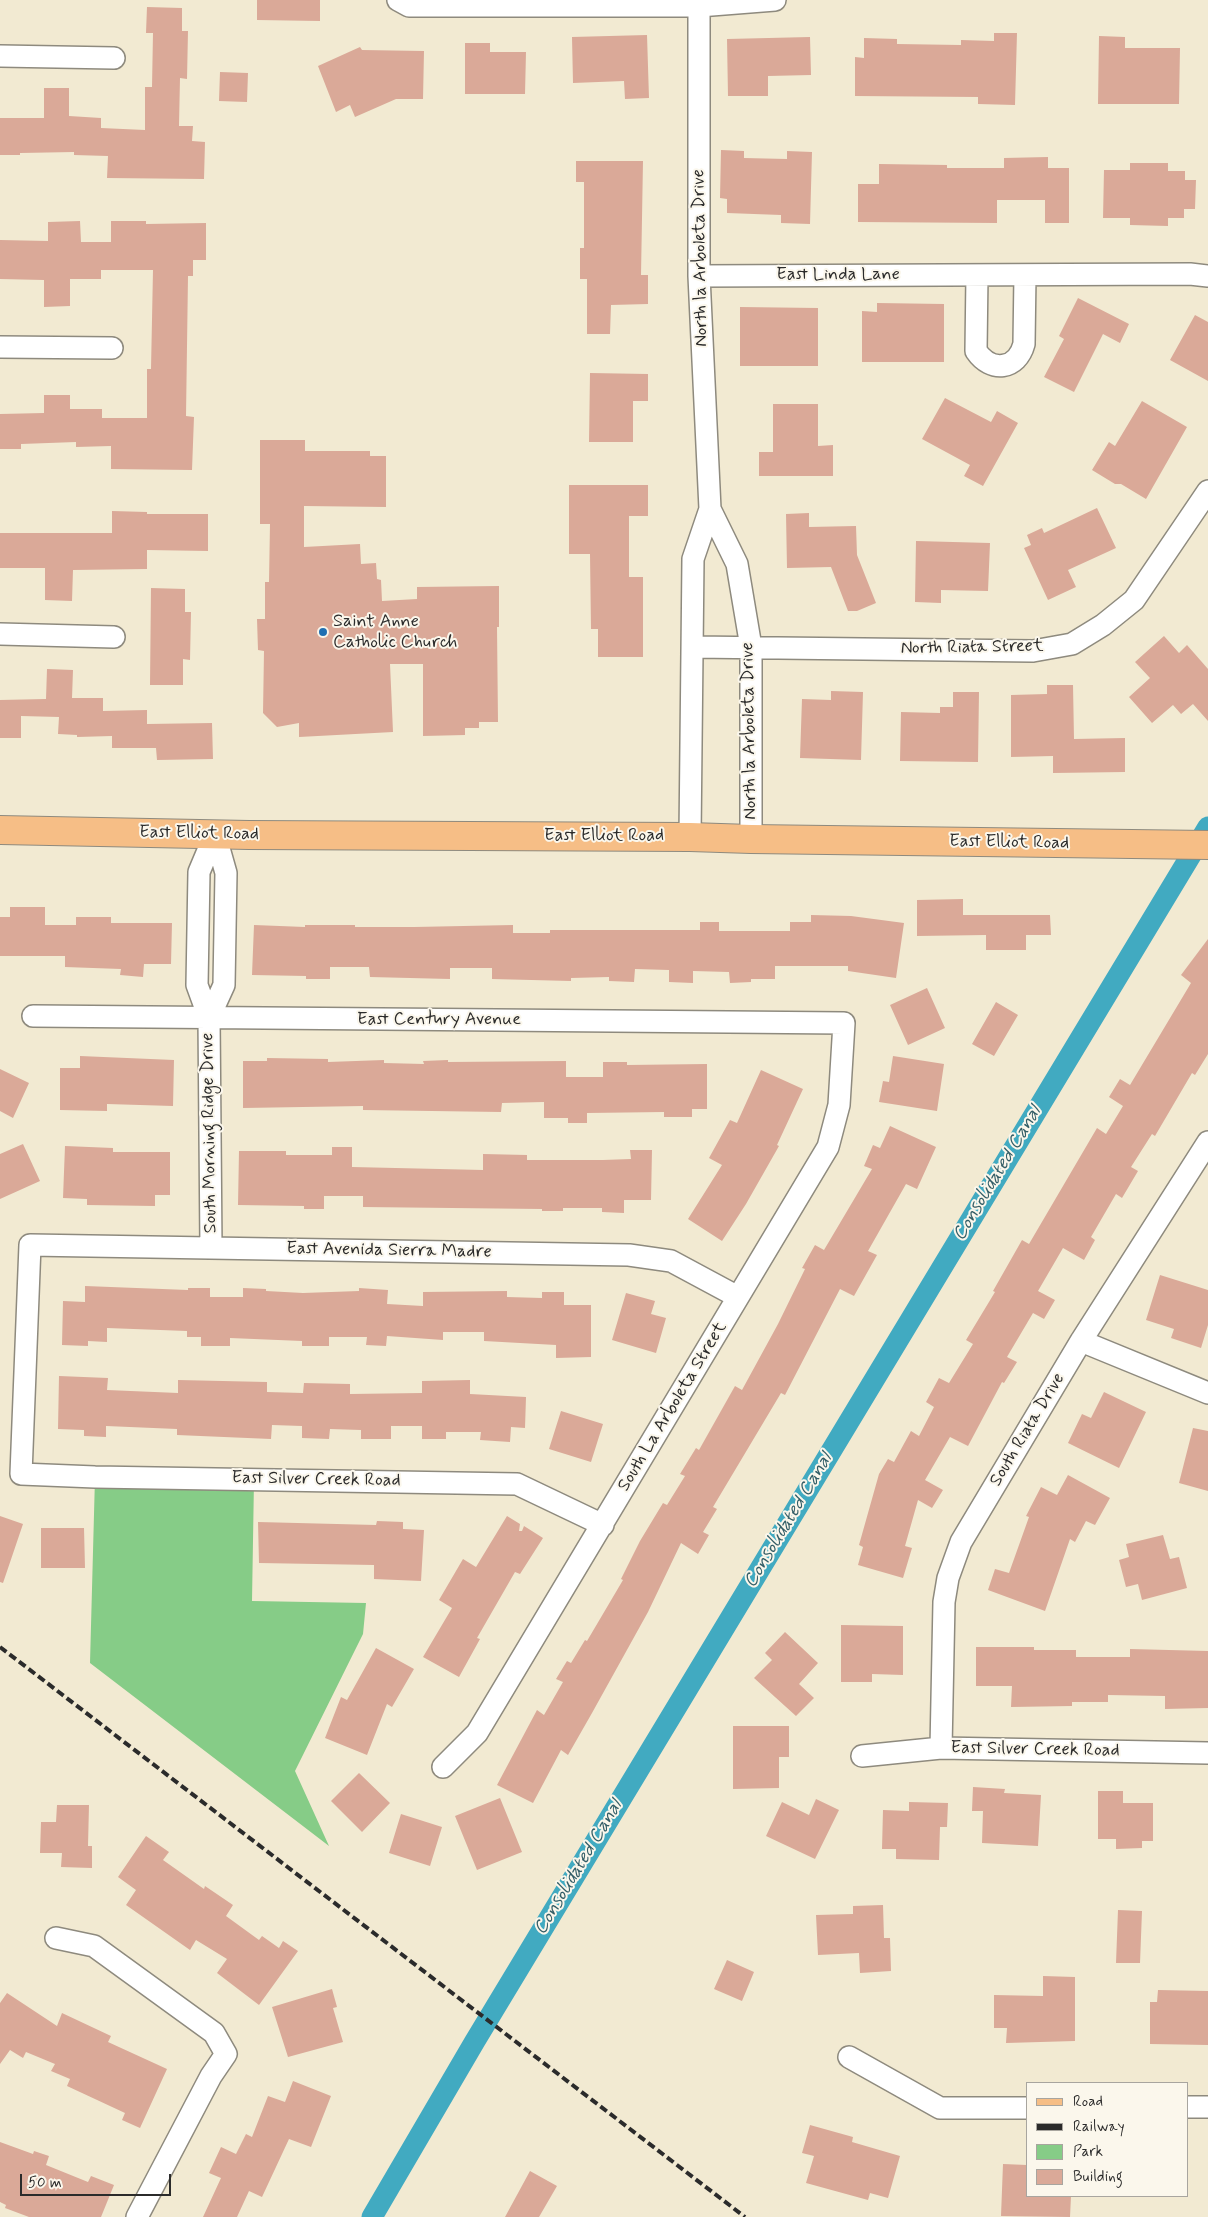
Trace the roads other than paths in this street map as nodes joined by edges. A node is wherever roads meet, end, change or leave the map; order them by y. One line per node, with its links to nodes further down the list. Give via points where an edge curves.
1 (398, 0): 3 (street, via 409,6)
2 (775, 0): 3 (street)
3 (699, 6): 8 (street, North la Arboleta Drive)
4 (0, 56): 5 (street)
5 (114, 58)
6 (1025, 274): 7 (street, East Linda Lane); 7 (street, via 1024,344 1021,354 1002,366 991,364 976,351); 9 (street, East Linda Lane)
7 (977, 275): 8 (street, East Linda Lane)
8 (699, 276): 13 (street, North la Arboleta Drive)
9 (1208, 276)
10 (0, 347): 11 (street)
11 (112, 348)
12 (1208, 491): 17 (street, North Riata Street, via 1134,600 1072,644 1033,651)
13 (710, 509): 16 (street, North la Arboleta Drive, via 693,559); 17 (street, North la Arboleta Drive, via 737,564)
14 (0, 634): 15 (street)
15 (114, 637)
16 (693, 647): 17 (street, North Riata Street); 20 (street, North la Arboleta Drive)
17 (751, 647): 21 (street, North la Arboleta Drive)
18 (0, 830): 19 (main road, East Elliot Road)
19 (215, 834): 20 (main road, East Elliot Road); 24 (street, South Morning Ridge Drive, via 226,873 224,985)
20 (690, 836): 21 (main road, East Elliot Road)
21 (751, 839): 22 (main road, East Elliot Road)
22 (1208, 845)
23 (33, 1016): 24 (street, East Century Avenue)
24 (209, 1018): 25 (street, East Century Avenue); 27 (street, South Morning Ridge Drive)
25 (844, 1023): 28 (street, South La Arboleta Street, via 839,1105 828,1147)
26 (1208, 1142): 29 (street, South Riata Drive)
27 (211, 1248): 28 (street, East Avenida Sierra Madre, via 629,1254 671,1261); 31 (street, East Avenida Sierra Madre, via 30,1245)
28 (738, 1297): 32 (street, South La Arboleta Street)
29 (1081, 1340): 30 (street); 33 (street, South Riata Drive, via 961,1542 948,1578 944,1602)
30 (1208, 1393)
31 (21, 1474): 32 (street, East Silver Creek Road, via 517,1484)
32 (603, 1525): 36 (street, South La Arboleta Street, via 477,1733)
33 (941, 1748): 34 (street, East Silver Creek Road); 35 (street, East Silver Creek Road)
34 (1208, 1753)
35 (862, 1756)
36 (443, 1766)
37 (56, 1938): 42 (street, via 94,1946 214,2033 226,2054 211,2076)
38 (850, 2056): 41 (street, via 940,2108)
39 (1188, 2107): 40 (street)
40 (1208, 2107)
41 (1026, 2108)
42 (137, 2217)

